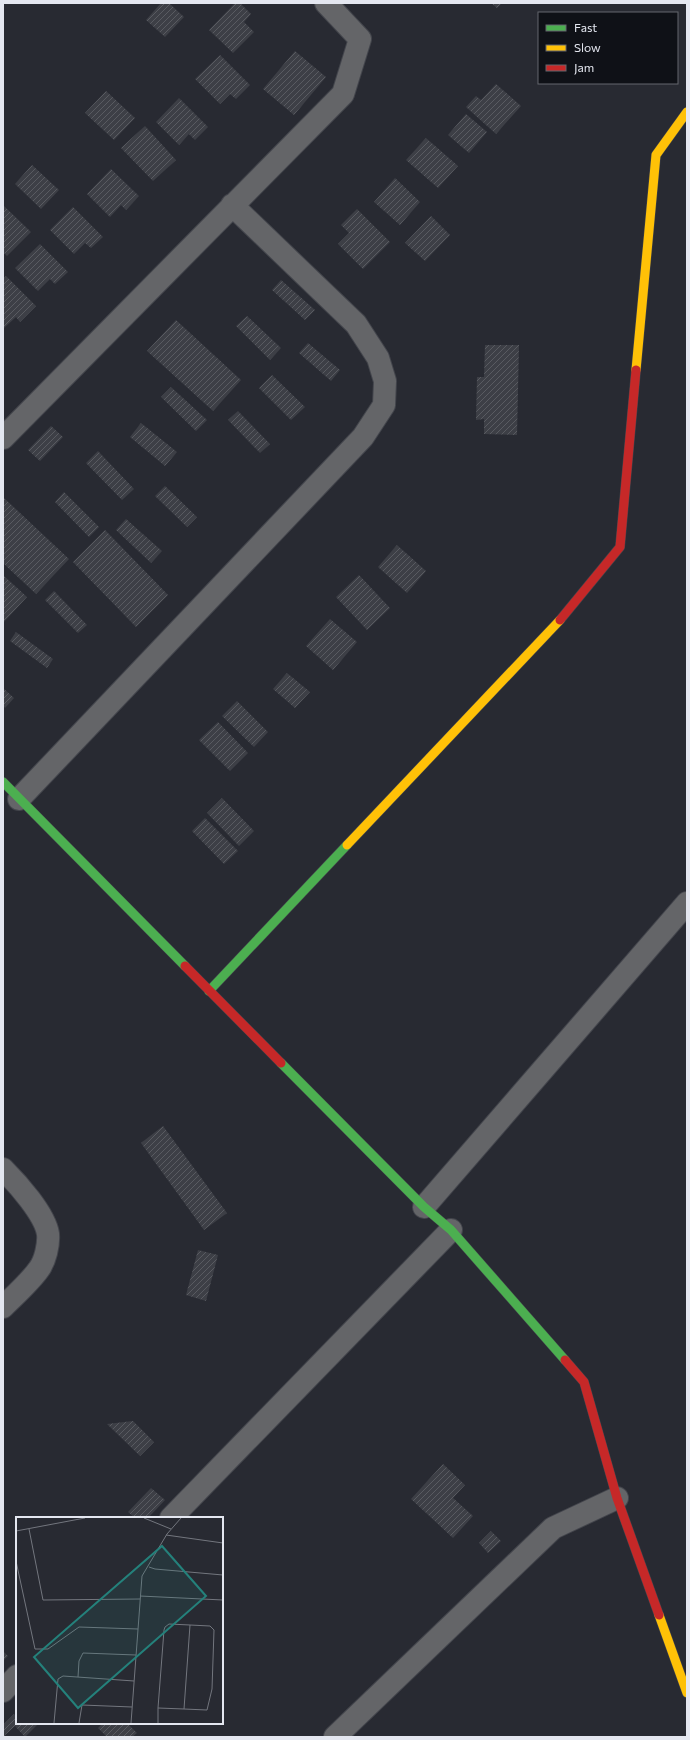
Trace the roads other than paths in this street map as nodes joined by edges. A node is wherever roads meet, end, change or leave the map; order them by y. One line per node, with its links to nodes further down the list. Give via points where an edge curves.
1 (326, 3): 3 (street, via 360,39 343,94)
2 (687, 112): 8 (street, via 656,155 620,547 560,620)
3 (232, 205): 4 (street); 6 (street, via 356,324 378,358 386,381 384,405 363,437)
4 (3, 438)
5 (3, 782): 6 (street)
6 (19, 799): 8 (street)
7 (687, 903): 10 (street)
8 (209, 991): 10 (street)
9 (3, 1169): 12 (street, via 20,1186 41,1217 48,1234 46,1253 39,1269)
10 (424, 1207): 11 (street)
11 (450, 1230): 13 (street, via 584,1382); 14 (street)
12 (3, 1307)
13 (617, 1498): 17 (street); 18 (street, via 553,1528)
14 (172, 1517)
15 (16, 1677): 16 (street)
16 (3, 1691)
17 (687, 1693)
18 (335, 1737)

